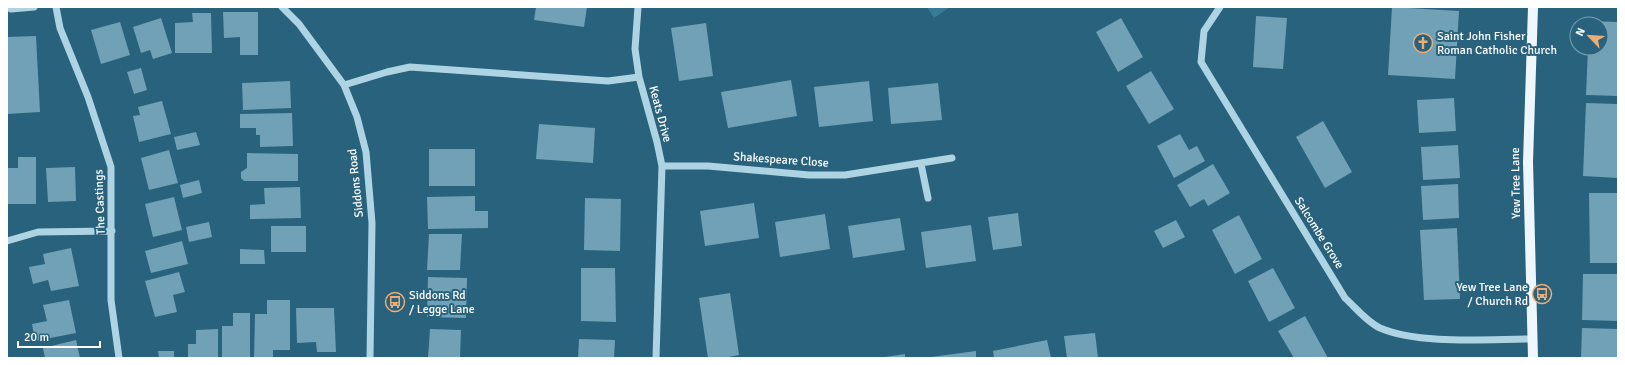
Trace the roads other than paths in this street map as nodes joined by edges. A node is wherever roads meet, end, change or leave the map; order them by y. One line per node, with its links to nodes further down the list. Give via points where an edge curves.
1 (34, 7): 7 (street)
2 (56, 7): 14 (street, The Castings, via 60,28 88,97 111,167)
3 (282, 7): 9 (street, Siddons Road, via 299,24)
4 (638, 7): 8 (street, via 635,49)
5 (1220, 7): 16 (street, Salcombe Grove, via 1204,31 1201,62 1345,298 1379,327 1398,334 1446,339)
6 (1533, 7): 16 (main road, Yew Tree Lane, via 1528,162)
7 (11, 9)
8 (639, 77): 9 (street, Keats Drive, via 608,81 410,67); 12 (street, Keats Drive)
9 (344, 85): 18 (street, Siddons Road, via 357,117 366,152 372,223)
10 (952, 158): 11 (street, Shakespeare Close)
11 (921, 164): 12 (street, Shakespeare Close, via 845,175 809,175 708,166); 13 (street)
12 (662, 166): 19 (street, Keats Drive)
13 (928, 198)
14 (112, 231): 15 (street, via 38,232); 17 (street, The Castings, via 111,300)
15 (7, 241)
16 (1532, 340): 20 (main road, Yew Tree Lane)
17 (119, 358)
18 (370, 358)
19 (656, 358)
20 (1533, 358)

